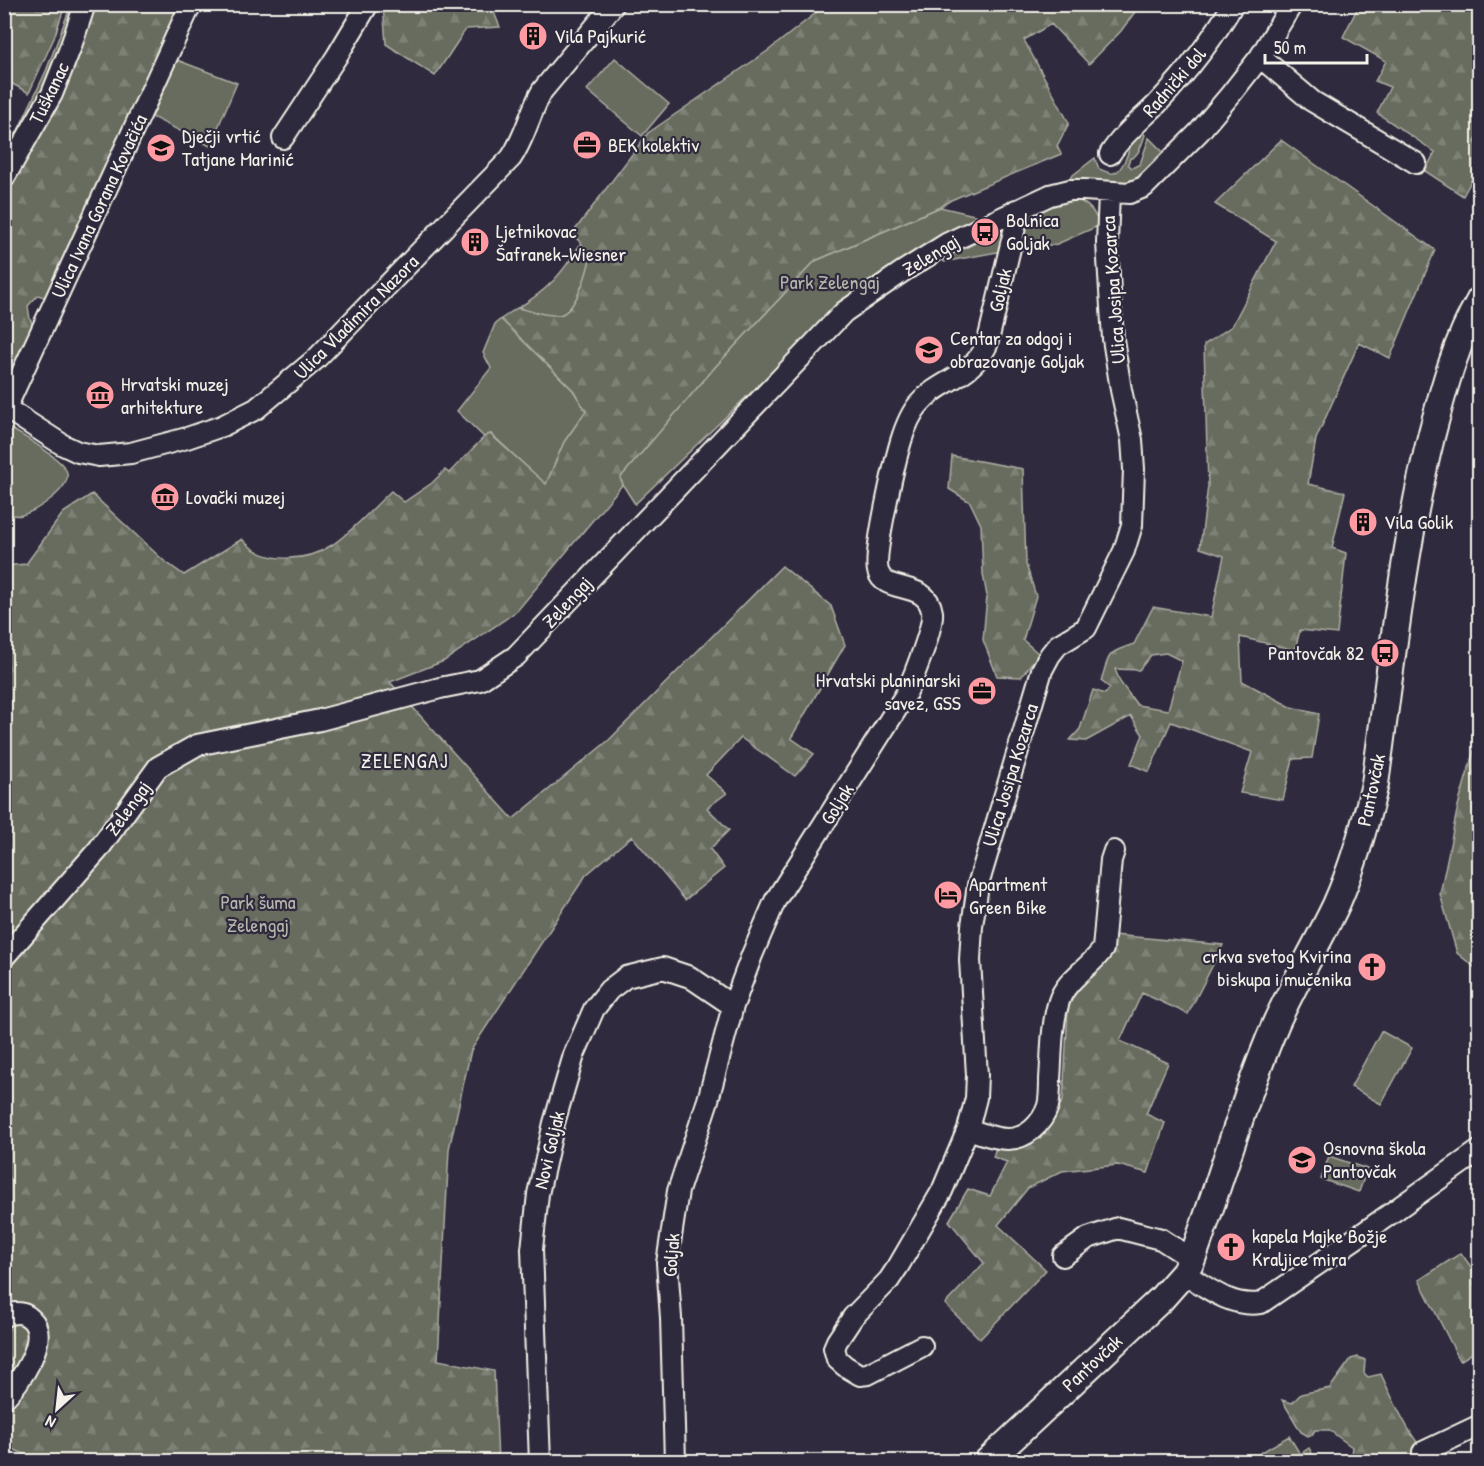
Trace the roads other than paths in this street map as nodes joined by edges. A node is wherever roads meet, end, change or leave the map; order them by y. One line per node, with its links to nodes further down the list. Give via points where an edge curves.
1 (85, 4): 11 (street, Tuškanac, via 52,94)
2 (191, 4): 15 (street, Ulica Ivana Gorana Kovačića)
3 (368, 4): 8 (street)
4 (614, 4): 15 (street, Ulica Vladimira Nazora, via 542,90 511,158 316,359 256,409 188,438 131,453 99,456 63,445)
5 (1233, 4): 9 (street, Radnički dol, via 1176,84)
6 (1292, 4): 7 (street, Zelengaj)
7 (1260, 57): 10 (street, via 1312,101); 12 (street, Zelengaj, via 1199,132 1151,182 1129,193)
8 (283, 138)
9 (1110, 154)
10 (1416, 163)
11 (4, 178)
12 (1109, 192): 13 (street, Zelengaj, via 1059,192); 19 (street, Ulica Josipa Kozarca, via 1107,234 1113,339 1132,440 1132,525 1124,551 1086,628 1058,645 1042,670 978,885 970,960 977,1075)
13 (1016, 210): 17 (street, Zelengaj, via 948,243 844,312 516,656 480,680 197,746 159,767 98,850); 18 (street, Goljak, via 987,345 973,366 919,404 908,421 894,471 878,571 888,583 912,589 930,603 933,614 919,662 906,694 776,901)
14 (1479, 300): 22 (main road, Pantovčak, via 1456,351 1425,461 1411,528 1377,773 1368,812 1336,905 1257,1069)
15 (5, 408)
16 (1114, 851): 19 (street, via 1103,949 1069,984 1059,1001 1049,1099 1041,1119 1033,1129 1016,1138 994,1137)
17 (4, 957)
18 (733, 1006): 28 (street, Novi Goljak, via 690,977 663,968 626,977 594,1008 574,1055 538,1194 532,1249); 29 (street, Goljak, via 678,1191 667,1263)
19 (968, 1129): 24 (street, Ulica Josipa Kozarca, via 942,1191 899,1265 853,1317 834,1353 860,1375)
20 (1479, 1150): 22 (street, via 1261,1303 1233,1301)
21 (1062, 1256): 22 (street, via 1088,1238 1118,1228 1161,1239)
22 (1188, 1266): 30 (main road, Pantovčak, via 1161,1299)
23 (4, 1316): 25 (street, via 25,1314 38,1330 33,1357)
24 (922, 1346)
25 (4, 1398)
26 (1479, 1425): 27 (street)
27 (1423, 1452)
28 (540, 1461)
29 (675, 1461)
30 (987, 1461)

